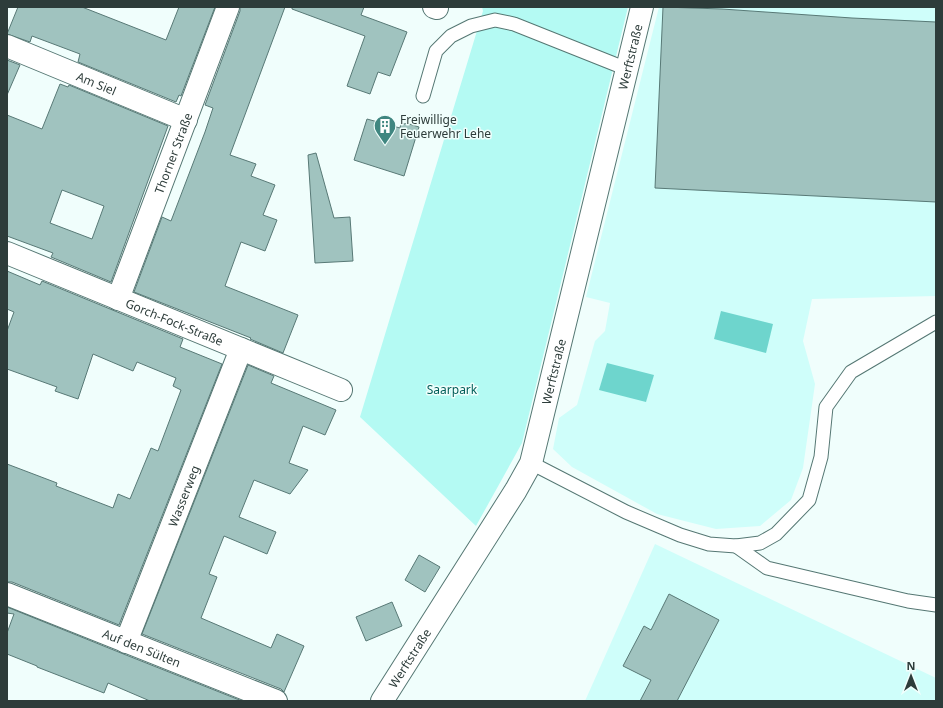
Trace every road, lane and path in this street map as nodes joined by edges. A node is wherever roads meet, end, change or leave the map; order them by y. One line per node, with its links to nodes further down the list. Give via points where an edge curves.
1 (228, 7): 6 (street, Thorner Straße)
2 (642, 7): 4 (street, Werftstraße)
3 (7, 46): 6 (street, Am Siel)
4 (627, 69): 5 (lane, via 514,24 495,20 471,26 451,36 436,51); 12 (street, Werftstraße)
5 (424, 96)
6 (186, 120): 8 (street, Thorner Straße)
7 (7, 253): 8 (street, Gorch-Fock-Straße)
8 (118, 299): 10 (street, Gorch-Fock-Straße)
9 (936, 322): 13 (lane, via 851,372 826,407 821,457 809,500 776,534 760,543)
10 (241, 349): 11 (street, Gorch-Fock-Straße); 16 (street, Wasserweg)
11 (341, 390)
12 (531, 463): 13 (lane, via 626,512 680,535 709,544); 18 (street, Werftstraße)
13 (736, 546): 15 (lane, via 767,568 908,601)
14 (7, 594): 16 (street, Auf den Sülten)
15 (936, 605)
16 (126, 642): 17 (street, Auf den Sülten)
17 (276, 701)
18 (382, 701)

